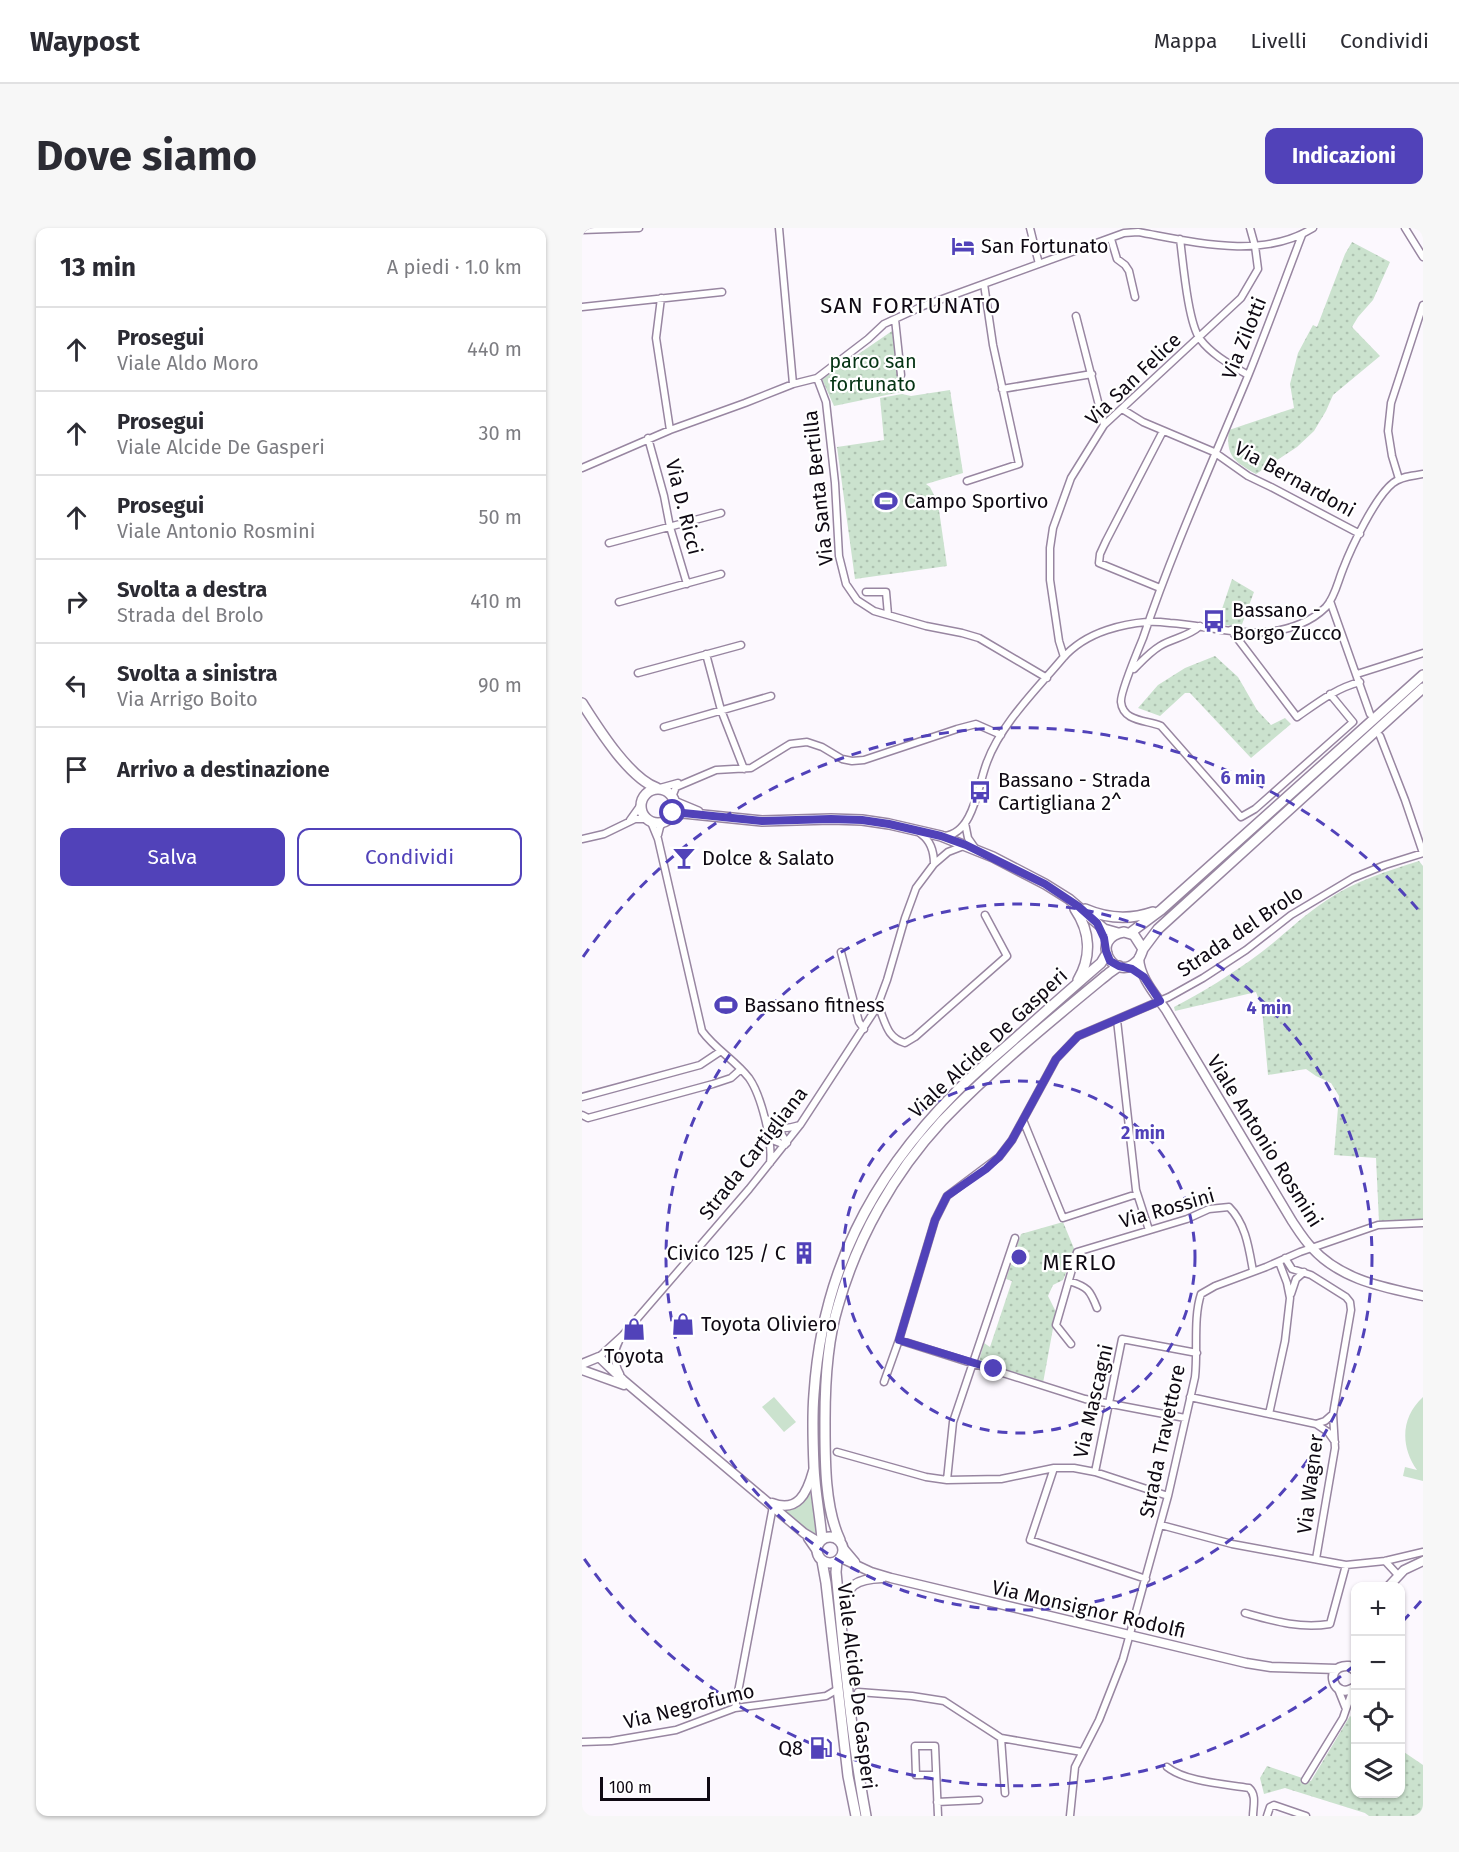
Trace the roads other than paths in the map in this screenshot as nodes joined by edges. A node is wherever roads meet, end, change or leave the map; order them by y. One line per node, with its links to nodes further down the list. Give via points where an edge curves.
1 (639, 228): 7 (street)
2 (779, 228): 27 (street)
3 (1030, 228): 13 (street)
4 (1250, 228): 11 (street, Via San Felice)
5 (1313, 228): 8 (street)
6 (1405, 228): 12 (street)
7 (582, 230)
8 (1302, 235): 11 (street); 25 (street, Via Zilotti)
9 (1111, 238): 10 (street, via 1138,232); 13 (street); 16 (street, via 1118,259 1129,271)
10 (1180, 239): 11 (street); 22 (street, via 1192,320)
11 (1255, 246): 22 (street, Via San Felice, via 1258,269 1241,298)
12 (1423, 257)
13 (1039, 264): 14 (street)
14 (984, 284): 21 (street); 28 (street)
15 (722, 292): 17 (street)
16 (1135, 297)
17 (661, 298): 19 (street); 31 (street, via 656,338)
18 (1423, 305): 37 (street, via 1391,403 1388,431)
19 (582, 307)
20 (1076, 316): 23 (street)
21 (895, 319): 24 (street); 26 (street)
22 (1199, 338): 25 (street, via 1217,356); 29 (street, Via San Felice)
23 (1092, 374): 28 (street); 30 (street)
24 (901, 375)
25 (1248, 375): 34 (street, Via Zilotti)
26 (817, 378): 27 (street); 49 (street, Via Santa Bertilla, via 826,402 839,556 846,584 857,600)
27 (793, 384): 31 (street)
28 (1002, 389): 38 (street, via 1019,464)
29 (1122, 409): 30 (street, Via San Felice); 32 (street)
30 (1104, 425): 56 (street, Via San Felice, via 1071,478 1053,528 1050,580)
31 (670, 430): 33 (street)
32 (1163, 431): 34 (street); 45 (street, via 1100,554 1100,563)
33 (648, 438): 35 (street); 40 (street, Via D. Ricci)
34 (1214, 452): 41 (street, Via Bernardoni, via 1248,476); 45 (street, Via Zilotti)
35 (582, 468)
36 (1423, 474): 37 (street)
37 (1400, 479): 41 (street, via 1386,489)
38 (967, 481)
39 (721, 513): 40 (street)
40 (670, 527): 42 (street); 44 (street, Via D. Ricci)
41 (1360, 534): 47 (street)
42 (609, 543)
43 (721, 574): 44 (street)
44 (687, 585): 48 (street)
45 (1160, 588): 50 (street, Via Zilotti)
46 (866, 592): 49 (street, via 886,592)
47 (1330, 601): 52 (street, via 1316,616 1286,629); 59 (street)
48 (619, 602)
49 (888, 615): 61 (street, Via Santa Bertilla, via 979,638)
50 (1148, 622): 51 (street); 56 (street, via 1092,635); 57 (street, Via Zilotti)
51 (1200, 626): 52 (street); 57 (street, via 1192,634 1161,645)
52 (1231, 630): 64 (street, via 1297,717)
53 (741, 645): 55 (street)
54 (1423, 653): 59 (street)
55 (706, 654): 58 (street); 67 (street)
56 (1064, 657): 61 (street)
57 (1131, 672): 64 (street, Via Zilotti, via 1122,692 1125,712 1139,722 1161,726 1242,817 1353,722)
58 (638, 673)
59 (1357, 674): 62 (street)
60 (1423, 675): 92 (main road)
61 (1047, 678): 70 (street)
62 (1360, 682): 64 (street); 68 (street)
63 (1423, 688): 99 (main road, Viale Alcide De Gasperi, via 1158,929)
64 (1330, 694)
65 (771, 696): 67 (street)
66 (582, 703): 72 (main road)
67 (721, 710): 69 (street); 73 (street)
68 (1370, 714)
69 (664, 727)
70 (1001, 735): 73 (street, via 976,724 852,761 807,742 790,744); 82 (street, via 987,761)
71 (1380, 736): 88 (street)
72 (629, 767): 75 (main road); 77 (main road)
73 (744, 770): 74 (street, via 716,770)
74 (684, 783): 75 (street); 76 (street, via 676,786)
75 (658, 788): 76 (main road); 77 (main road, via 649,791)
76 (673, 799): 78 (main road); 80 (main road, via 673,813)
77 (641, 804): 79 (main road, via 642,813); 81 (street)
78 (706, 815): 80 (main road, via 683,813); 83 (main road, via 762,821 862,820)
79 (649, 820): 80 (main road); 81 (street); 86 (street)
80 (667, 820): 86 (street)
81 (627, 822): 85 (street, via 604,834)
82 (965, 823): 84 (street, via 955,833); 87 (street)
83 (915, 830): 84 (main road); 89 (street, via 929,842)
84 (941, 836): 87 (main road)
85 (582, 839)
86 (658, 839): 107 (street, via 702,1030)
87 (970, 846): 89 (street, Strada Cartigliana, via 948,852); 90 (main road, via 1030,875)
88 (1423, 853): 103 (street, Strada del Brolo, via 1353,878 1291,915 1210,974)
89 (934, 864): 104 (street, Strada Cartigliana, via 910,902)
90 (1069, 900): 91 (main road); 102 (main road, via 1088,937 1088,952)
91 (1078, 906): 92 (main road, via 1098,915 1120,918 1137,918); 94 (main road)
92 (1161, 910): 96 (main road)
93 (985, 915): 104 (street, via 1007,956 915,1037 905,1043 896,1040)
94 (1097, 923): 95 (main road); 97 (main road)
95 (1118, 933): 96 (main road); 97 (main road, Viale Alcide De Gasperi, via 1111,937)
96 (1130, 933): 99 (main road, via 1137,938)
97 (1107, 949): 100 (main road, via 1110,961); 102 (main road, Viale Alcide De Gasperi, via 1101,963)
98 (841, 952): 106 (street)
99 (1141, 954): 100 (main road, Viale Alcide De Gasperi, via 1136,963); 101 (street, Viale Antonio Rosmini)
100 (1122, 967): 101 (street, Viale Antonio Rosmini); 157 (main road, Viale Alcide De Gasperi, via 1109,973 1036,1034 942,1122 900,1175 868,1228 837,1308 828,1363 825,1448)
101 (1144, 977): 103 (street, Viale Antonio Rosmini)
102 (1076, 985): 149 (main road, Viale Alcide De Gasperi, via 956,1091 915,1136 862,1216 842,1258 827,1307 814,1396)
103 (1160, 1001): 105 (street, Strada del Brolo); 122 (street, Viale Antonio Rosmini)
104 (877, 1008): 106 (street, Strada Cartigliana)
105 (1117, 1020): 112 (street, Strada del Brolo, via 1078,1036 1066,1047); 118 (street)
106 (864, 1029): 113 (street, Strada Cartigliana)
107 (721, 1051): 108 (street); 109 (street, via 700,1065)
108 (741, 1069): 110 (street, via 731,1078); 111 (street, via 749,1078)
109 (582, 1097)
110 (584, 1117)
111 (764, 1117): 114 (street); 115 (street)
112 (1023, 1120): 118 (street, via 1063,1218); 131 (street, Strada del Brolo, via 999,1157 947,1196)
113 (800, 1125): 114 (street); 116 (street, Strada Cartigliana)
114 (775, 1126): 116 (street)
115 (768, 1133): 116 (street, via 772,1140); 117 (street)
116 (786, 1144): 117 (street, Strada Cartigliana)
117 (770, 1164): 130 (street, Strada Cartigliana)
118 (1137, 1194): 120 (street)
119 (1423, 1222): 122 (street, Strada Travettore, via 1378,1225)
120 (1149, 1230): 124 (street, Via Rossini, via 1209,1209 1228,1207 1247,1239); 126 (street, Via Rossini, via 1077,1252)
121 (1015, 1238): 135 (street)
122 (1311, 1248): 123 (street, Strada Travettore); 127 (street, Viale Antonio Rosmini, via 1350,1276)
123 (1282, 1260): 124 (street, Strada Travettore); 125 (street, Via Wagner, via 1292,1269); 128 (street)
124 (1253, 1271): 133 (street, Strada Travettore, via 1201,1294)
125 (1304, 1272): 128 (street, via 1296,1279); 144 (street, Via Wagner, via 1350,1302)
126 (1069, 1281): 129 (street, via 1090,1291); 132 (street, Via Rossini, via 1056,1325)
127 (1423, 1296)
128 (1290, 1298): 143 (street)
129 (1097, 1308)
130 (622, 1335): 134 (street, Strada Cartigliana); 138 (street, via 614,1359)
131 (899, 1340): 135 (street); 139 (street, Strada del Brolo)
132 (1071, 1344)
133 (1197, 1353): 141 (street, Strada Travettore); 142 (street, Via Mascagni, via 1122,1339)
134 (599, 1357): 136 (street, Strada Cartigliana); 138 (street)
135 (973, 1363): 142 (street); 152 (street, via 953,1422)
136 (582, 1364)
137 (582, 1370): 140 (street)
138 (623, 1380): 140 (street)
139 (884, 1382)
140 (633, 1388): 154 (street)
141 (1190, 1397): 143 (street); 145 (street, Strada Travettore)
142 (1108, 1403): 145 (street); 151 (street, Via Mascagni)
143 (1269, 1414): 146 (street)
144 (1333, 1414): 146 (street, Via Wagner); 147 (street, Via Wagner)
145 (1185, 1418): 153 (street, Strada Travettore)
146 (1316, 1424): 147 (street)
147 (1335, 1442): 159 (street, Via Wagner)
148 (837, 1452): 152 (street)
149 (814, 1466): 154 (street, via 801,1499 785,1506); 156 (main road, Viale Alcide De Gasperi)
150 (1054, 1468): 151 (street); 152 (street, via 1001,1479); 166 (street, via 1030,1540)
151 (1095, 1472): 153 (street)
152 (947, 1480)
153 (1168, 1496): 155 (street, Strada Travettore)
154 (769, 1503): 156 (street); 179 (street)
155 (1161, 1525): 159 (street, via 1232,1544); 166 (street, Strada Travettore)
156 (819, 1544): 157 (main road, via 829,1536); 160 (main road, Viale Alcide De Gasperi)
157 (840, 1552): 160 (main road, Viale Alcide De Gasperi, via 830,1563); 165 (street, Via Monsignor Rodolfi, via 860,1567); 168 (main road, Viale Alcide De Gasperi, via 836,1572)
158 (1423, 1552): 161 (street)
159 (1316, 1558): 163 (street)
160 (822, 1561): 175 (main road, Viale Alcide De Gasperi)
161 (1385, 1561): 163 (street); 164 (street)
162 (1423, 1561): 164 (street)
163 (1346, 1565): 169 (street, via 1330,1624 1303,1626)
164 (1398, 1575): 167 (street)
165 (891, 1578): 168 (street, via 860,1581 851,1586); 170 (street, Via Monsignor Rodolfi)
166 (1146, 1579): 170 (street, Strada Travettore)
167 (1393, 1582)
168 (840, 1610): 191 (main road, Viale Alcide De Gasperi)
169 (1245, 1613)
170 (1129, 1634): 172 (street, Via Monsignor Rodolfi, via 1246,1663); 183 (street, Strada Travettore, via 1108,1700)
171 (1346, 1666): 172 (street, Via Monsignor Rodolfi); 173 (street)
172 (1313, 1669): 173 (street, Via Monsignor Rodolfi, via 1328,1673)
173 (1333, 1679): 176 (street)
174 (1351, 1688): 176 (street)
175 (838, 1689): 179 (street, Via Negrofumo, via 826,1696); 190 (main road, Viale Alcide De Gasperi)
176 (1338, 1689): 180 (street)
177 (1353, 1690): 180 (street)
178 (858, 1692): 181 (street, via 944,1701)
179 (735, 1708): 182 (street, Via Negrofumo, via 676,1730)
180 (1346, 1710): 186 (street)
181 (1001, 1738): 183 (street); 187 (street)
182 (582, 1742)
183 (1082, 1752): 193 (street, Strada Travettore, via 1075,1767)
184 (1167, 1767): 194 (street, via 1208,1782 1249,1788 1254,1797)
185 (936, 1774): 185 (street, via 916,1775 915,1746 935,1746); 189 (street)
186 (1305, 1780)
187 (1005, 1793)
188 (979, 1800): 189 (street)
189 (937, 1802): 192 (street)
190 (856, 1816)
191 (866, 1816)
192 (938, 1816)
193 (1070, 1816)
194 (1253, 1816)
195 (1266, 1816): 196 (street, via 1274,1805)
196 (1305, 1816)

